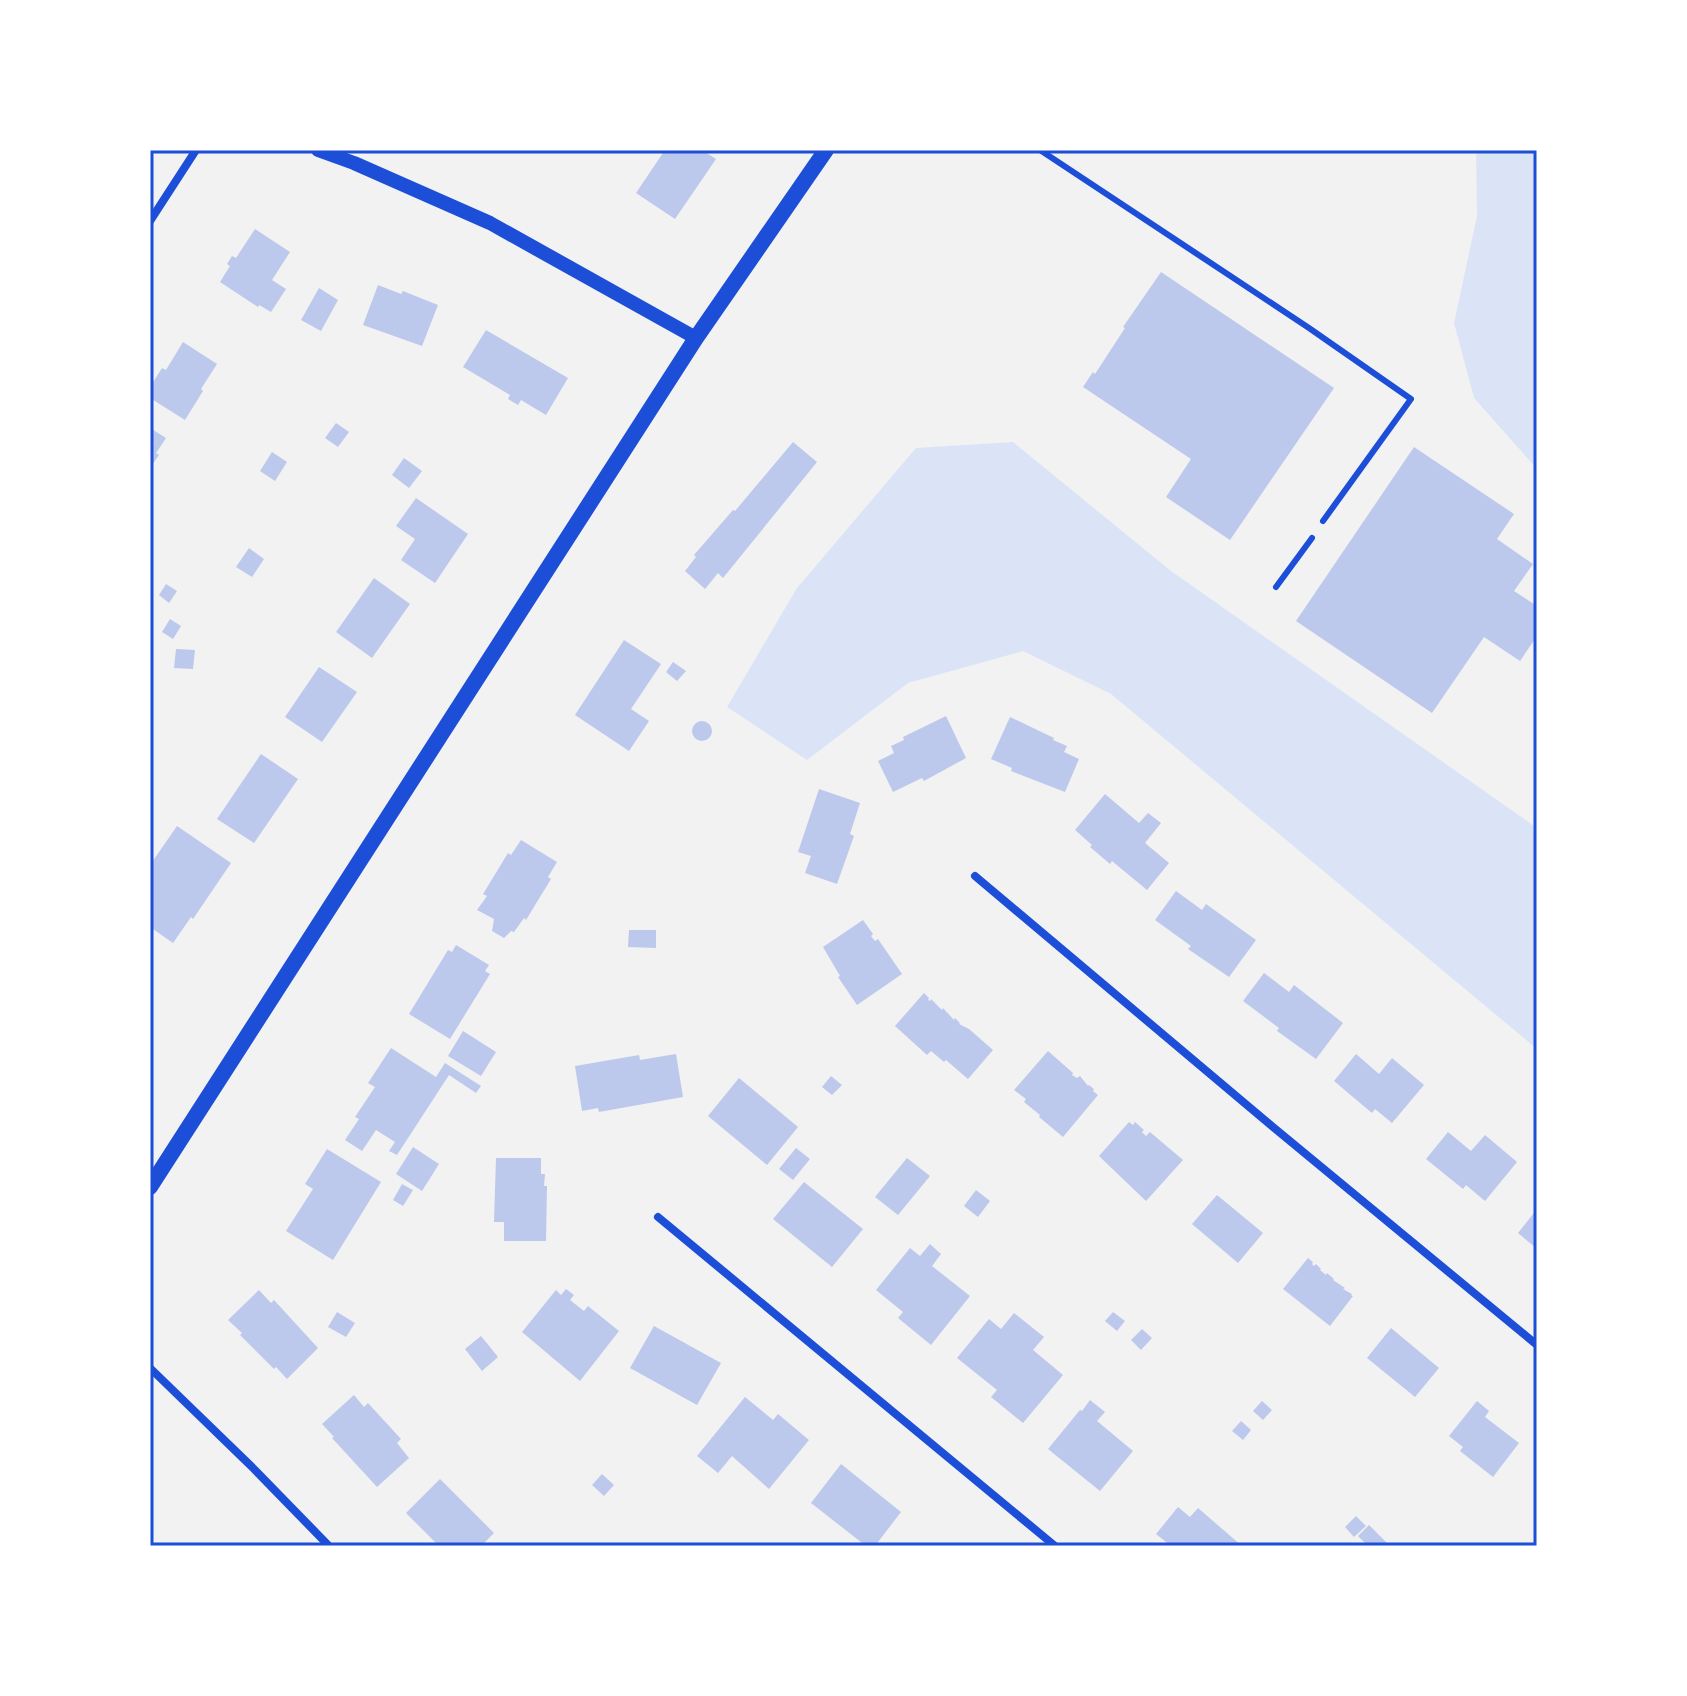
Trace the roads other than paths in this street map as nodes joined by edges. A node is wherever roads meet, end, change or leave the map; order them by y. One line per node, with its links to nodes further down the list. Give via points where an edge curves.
1 (196, 150): 5 (street)
2 (318, 150): 6 (street, via 490,223)
3 (826, 150): 6 (main road)
4 (1040, 150): 7 (lane, via 1411,399)
5 (150, 221)
6 (696, 338): 11 (main road)
7 (1323, 521)
8 (1312, 538): 9 (lane)
9 (1276, 587)
10 (975, 876): 13 (street)
11 (150, 1187)
12 (658, 1217): 16 (street)
13 (1537, 1345)
14 (150, 1368): 15 (street)
15 (329, 1546)
16 (1055, 1546)

